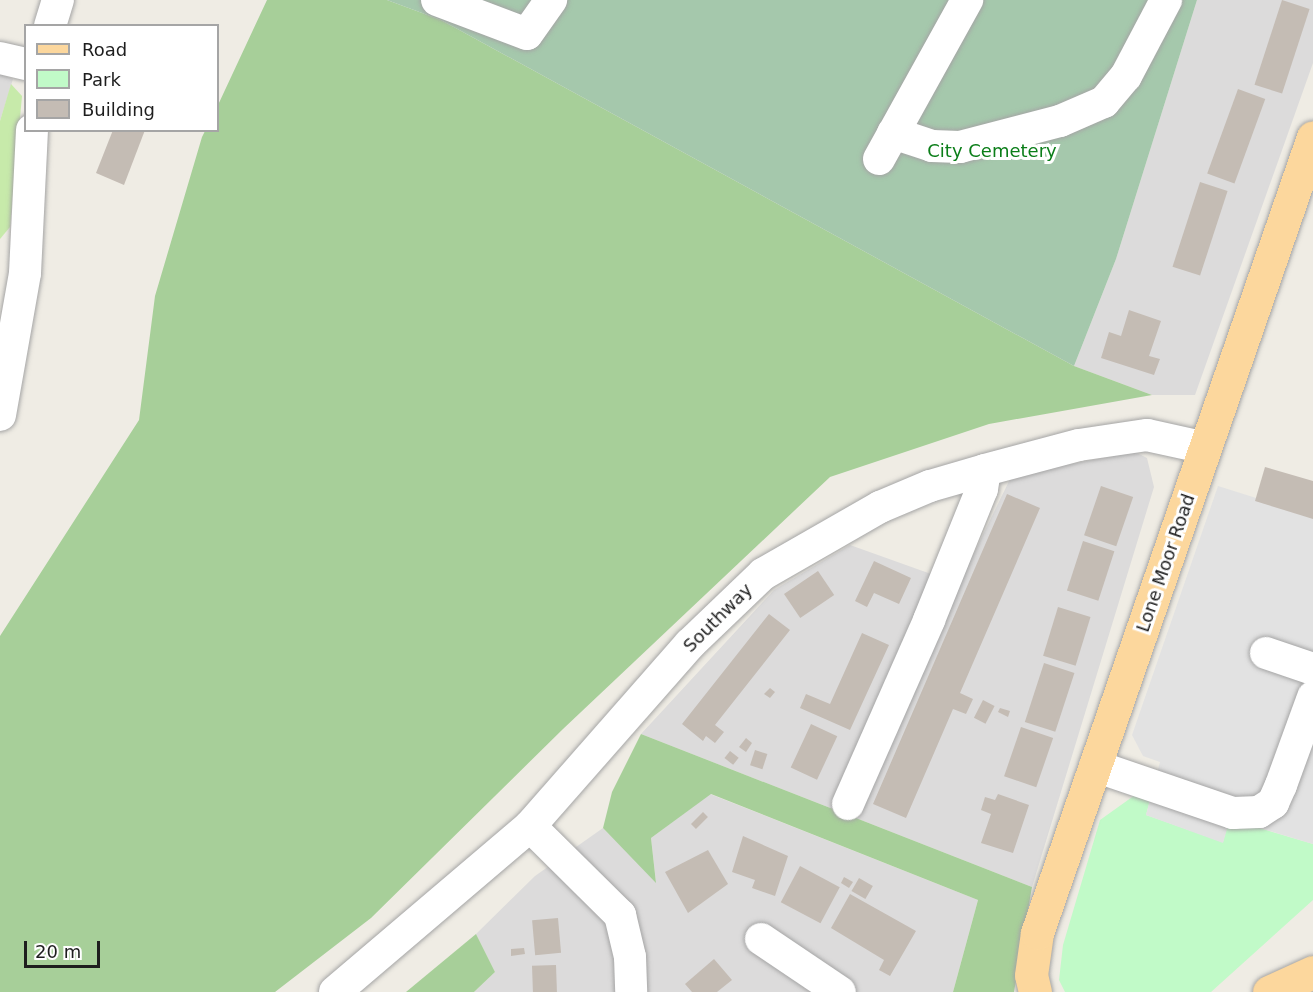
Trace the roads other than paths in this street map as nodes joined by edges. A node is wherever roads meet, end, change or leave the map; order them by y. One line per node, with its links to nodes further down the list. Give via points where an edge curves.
1 (58, 0): 6 (street)
2 (437, 0): 3 (street, via 527,34)
3 (551, 0)
4 (968, 0): 5 (street, via 886,146 960,147 1060,121 1104,102 1126,76)
5 (1166, 0)
6 (51, 24)
7 (0, 58): 8 (street)
8 (24, 64)
9 (32, 132): 11 (street)
10 (1313, 137): 13 (main road, Lone Moor Road)
11 (13, 272): 12 (street)
12 (0, 415)
13 (1206, 448): 14 (street, Southway, via 1147,435 1079,445); 18 (main road, Lone Moor Road)
14 (985, 470): 19 (street, via 982,489 929,620); 20 (street, Southway, via 930,486 879,507 763,574 690,644)
15 (1266, 653): 16 (street)
16 (1313, 669)
17 (1313, 698): 18 (street, via 1273,803 1259,812 1233,813)
18 (1095, 766): 26 (main road, Lone Moor Road, via 1038,933 1031,975)
19 (848, 804)
20 (530, 826): 23 (street, Southway, via 397,944); 24 (street, via 620,915 630,957)
21 (761, 939): 25 (street)
22 (1312, 977): 27 (main road)
23 (335, 992)
24 (631, 992)
25 (840, 992)
26 (1035, 992)
27 (1269, 992)

